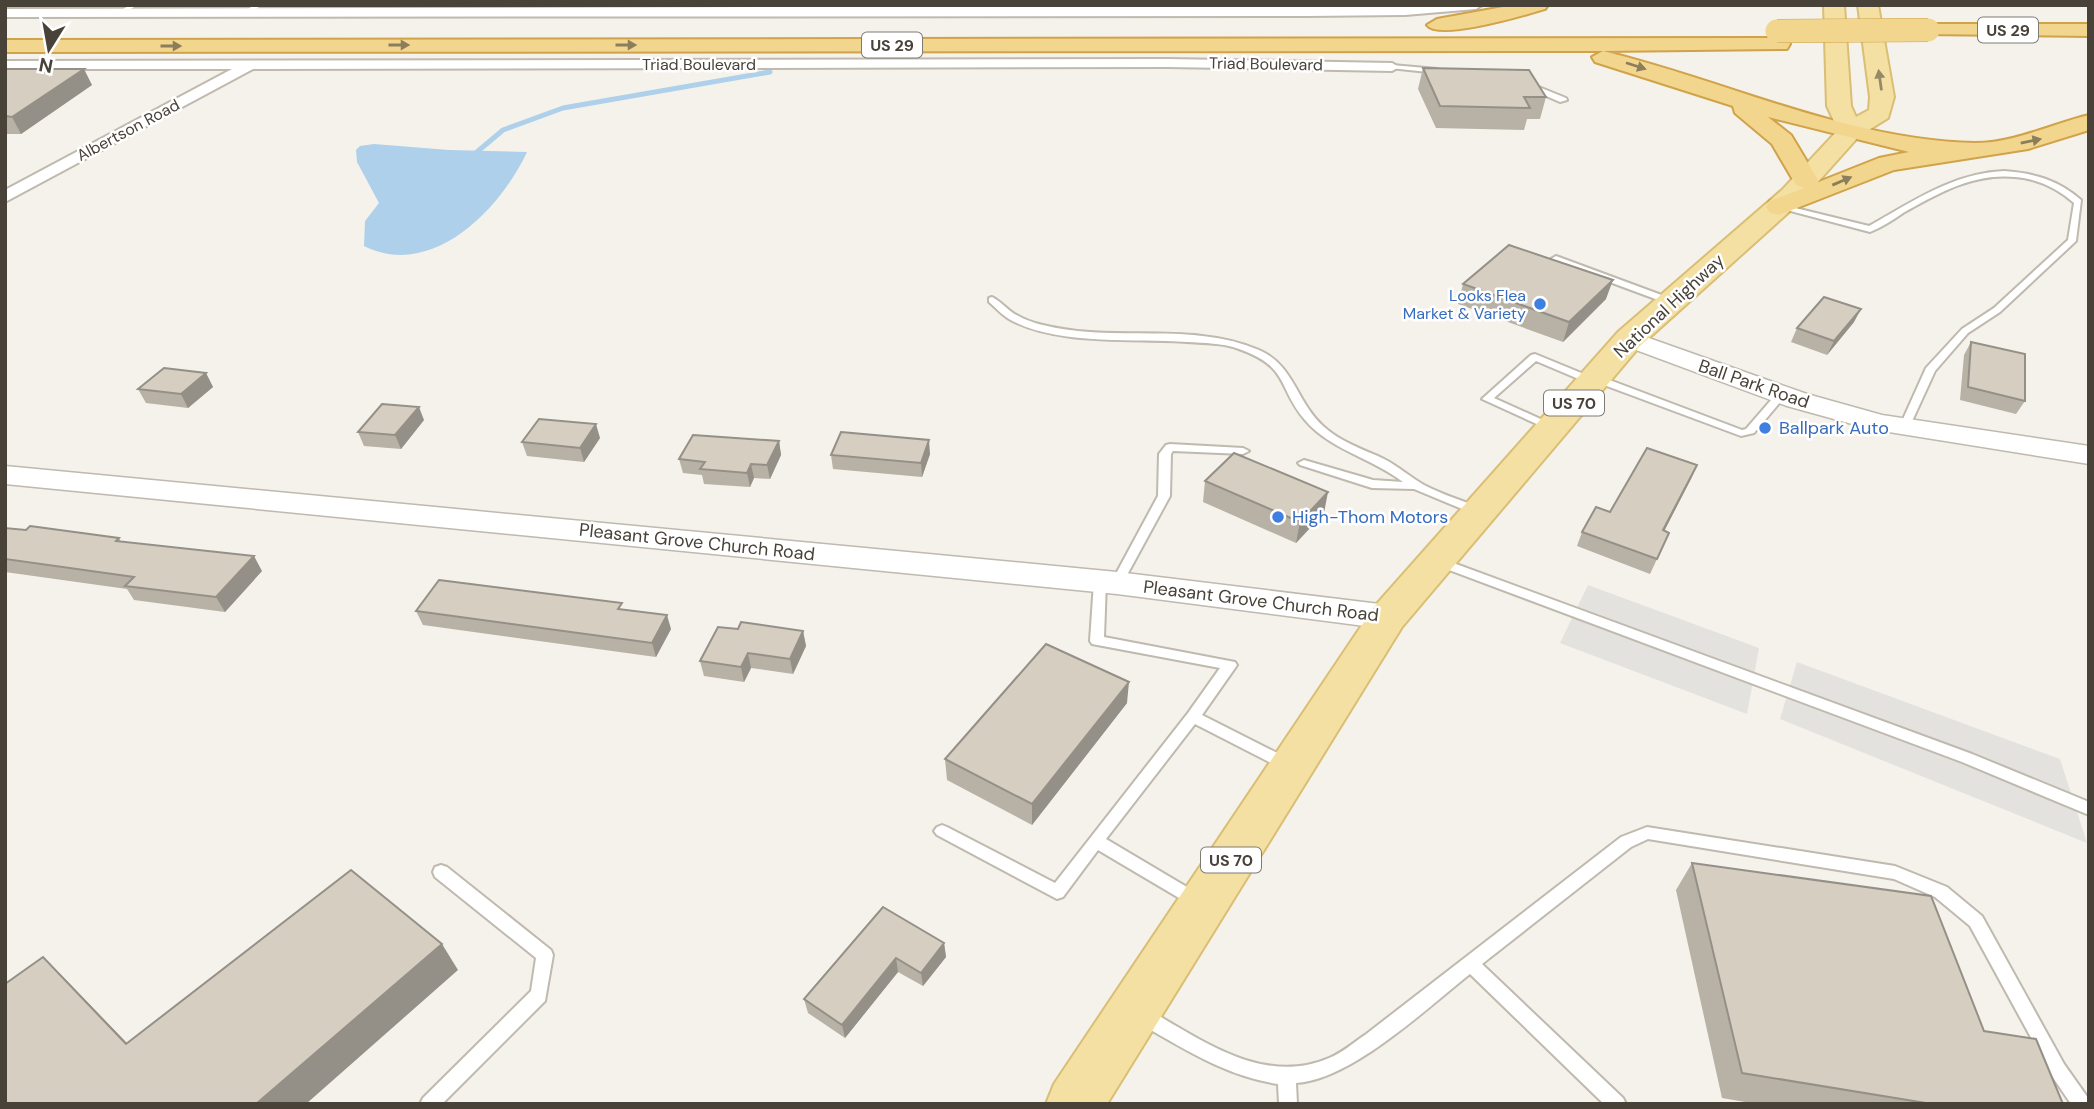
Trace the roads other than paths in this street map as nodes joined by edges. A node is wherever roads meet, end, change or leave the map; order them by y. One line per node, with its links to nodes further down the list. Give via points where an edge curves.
1 (135, 5): 12 (lane)
2 (259, 5): 13 (lane)
3 (358, 5): 10 (street)
4 (1476, 5): 9 (street)
5 (1538, 5): 16 (highway, via 1434,25)
6 (1833, 5): 31 (main road, via 1839,106)
7 (1868, 5): 31 (main road, National Highway, one-way to 7, via 1880,113 1882,97)
8 (1061, 8): 9 (street); 10 (street)
9 (1355, 8)
10 (345, 12): 13 (street); 14 (street)
11 (5, 13): 12 (street)
12 (119, 13): 13 (street)
13 (246, 13)
14 (316, 29): 15 (highway, US 29); 16 (highway, US 29)
15 (5, 30)
16 (1232, 30): 18 (highway, US 29)
17 (2089, 30): 19 (highway, US 29)
18 (1778, 37): 19 (highway, US 29); 21 (highway, US 29)
19 (1928, 37): 20 (highway, US 29)
20 (2089, 42)
21 (1447, 45): 22 (highway, US 29, one-way to 21); 28 (highway, one-way to 28, via 1592,55)
22 (5, 46)
23 (251, 64): 24 (street, Triad Boulevard); 25 (street, Triad Boulevard); 34 (street, Albertson Road)
24 (5, 65)
25 (1392, 67): 26 (lane)
26 (1450, 72)
27 (1515, 81): 29 (lane, via 1536,85)
28 (1717, 92): 31 (highway); 33 (highway, via 1769,127)
29 (1563, 100)
30 (2089, 122): 32 (highway, one-way to 30, via 2028,142)
31 (1850, 131): 32 (highway, via 1922,148); 33 (main road, National Highway / US 70)
32 (1970, 149): 35 (highway, one-way to 32, via 1879,166)
33 (1805, 180): 35 (main road, National Highway / US 70)
34 (5, 197)
35 (1779, 207): 38 (main road, National Highway / US 70); 43 (lane, via 1870,229 1959,181 2003,174 2045,180 2078,202 2072,241 1997,310 1965,331 1930,370)
36 (1556, 259): 38 (lane)
37 (992, 300): 48 (lane, via 1010,316 1039,327 1126,337 1204,338 1265,355 1289,379 1318,428)
38 (1672, 302): 39 (main road, National Highway / US 70)
39 (1629, 340): 40 (main road, National Highway / US 70); 41 (street, Ball Park Road)
40 (1594, 380): 41 (lane, via 1741,433 1749,431); 42 (main road, National Highway / US 70); 42 (lane, via 1535,357 1487,399)
41 (1782, 394): 43 (street, Ball Park Road)
42 (1552, 428): 49 (main road, National Highway / US 70)
43 (1904, 428): 45 (street, Ball Park Road)
44 (1242, 451): 51 (lane, via 1170,447 1165,454 1164,496)
45 (2089, 455)
46 (1304, 463): 48 (lane, via 1372,484)
47 (5, 475): 51 (street, Pleasant Grove Church Road)
48 (1417, 486): 49 (lane)
49 (1479, 512): 50 (main road, National Highway / US 70)
50 (1436, 561): 52 (main road, National Highway / US 70); 55 (lane, via 1967,758)
51 (1108, 583): 52 (street, Pleasant Grove Church Road); 53 (lane, via 1097,641 1230,665)
52 (1388, 617): 54 (main road, US 70)
53 (1193, 717): 54 (lane); 57 (lane)
54 (1292, 766): 59 (main road, US 70)
55 (2089, 809)
56 (942, 831): 57 (lane, via 1057,892)
57 (1096, 841): 59 (lane)
58 (440, 872): 63 (lane, via 545,955 539,995)
59 (1202, 904): 61 (main road, US 70)
60 (1470, 963): 62 (lane, via 1345,1058 1330,1067); 66 (lane); 67 (lane, via 1626,842 1647,833 1895,873 1941,892 1976,921 2058,1070)
61 (1133, 1011): 62 (lane, via 1250,1073); 64 (main road, US 70)
62 (1287, 1078): 65 (lane)
63 (429, 1104)
64 (1074, 1104)
65 (1289, 1104)
66 (1617, 1104)
67 (2082, 1104)

